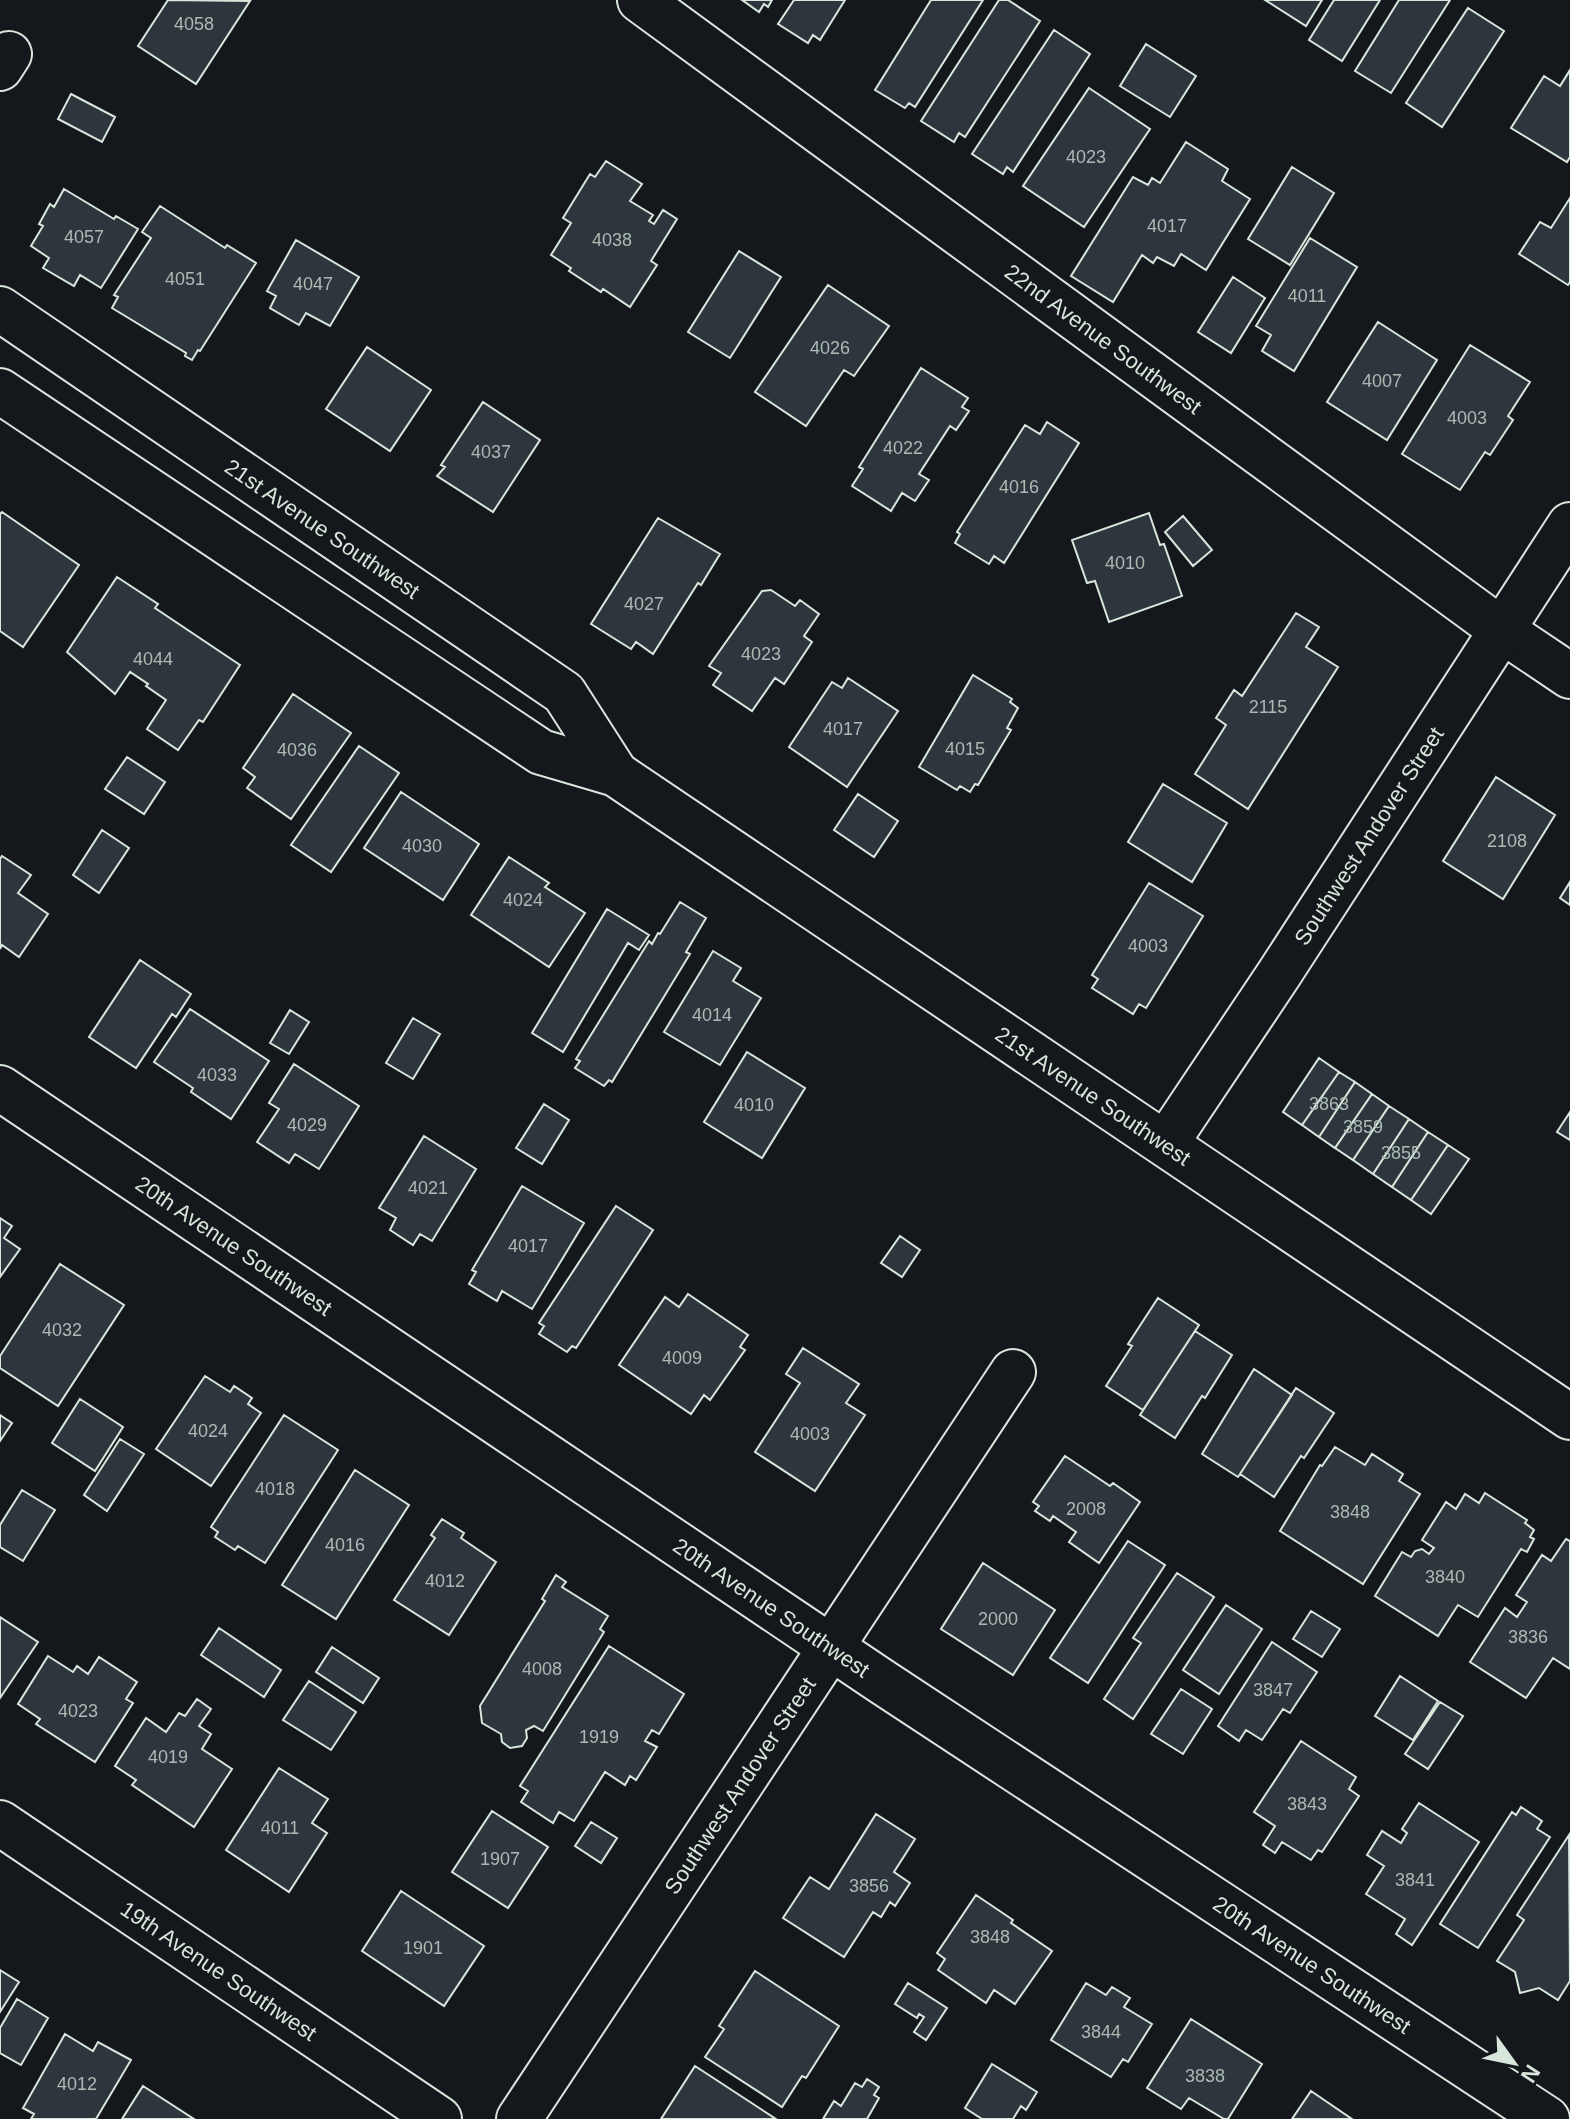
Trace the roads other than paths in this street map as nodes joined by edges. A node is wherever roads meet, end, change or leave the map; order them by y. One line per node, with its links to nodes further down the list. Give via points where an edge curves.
1 (640, 0): 5 (street, 22nd Avenue Southwest)
2 (0, 309): 7 (street, 21st Avenue Southwest, via 564,693)
3 (0, 391): 7 (street, 21st Avenue Southwest, via 541,752)
4 (1570, 525): 5 (street, Southwest Andover Street)
5 (1503, 631): 6 (street, 22nd Avenue Southwest); 9 (street, Southwest Andover Street)
6 (1570, 676)
7 (616, 774): 9 (street, 21st Avenue Southwest)
8 (0, 1088): 12 (street, 20th Avenue Southwest)
9 (1166, 1143): 11 (street, 21st Avenue Southwest)
10 (1013, 1372): 12 (street, Southwest Andover Street)
11 (1570, 1417)
12 (830, 1646): 15 (street, Southwest Andover Street); 16 (street, 20th Avenue Southwest)
13 (0, 1823): 14 (street, 19th Avenue Southwest)
14 (439, 2119)
15 (519, 2119)
16 (1547, 2119)

